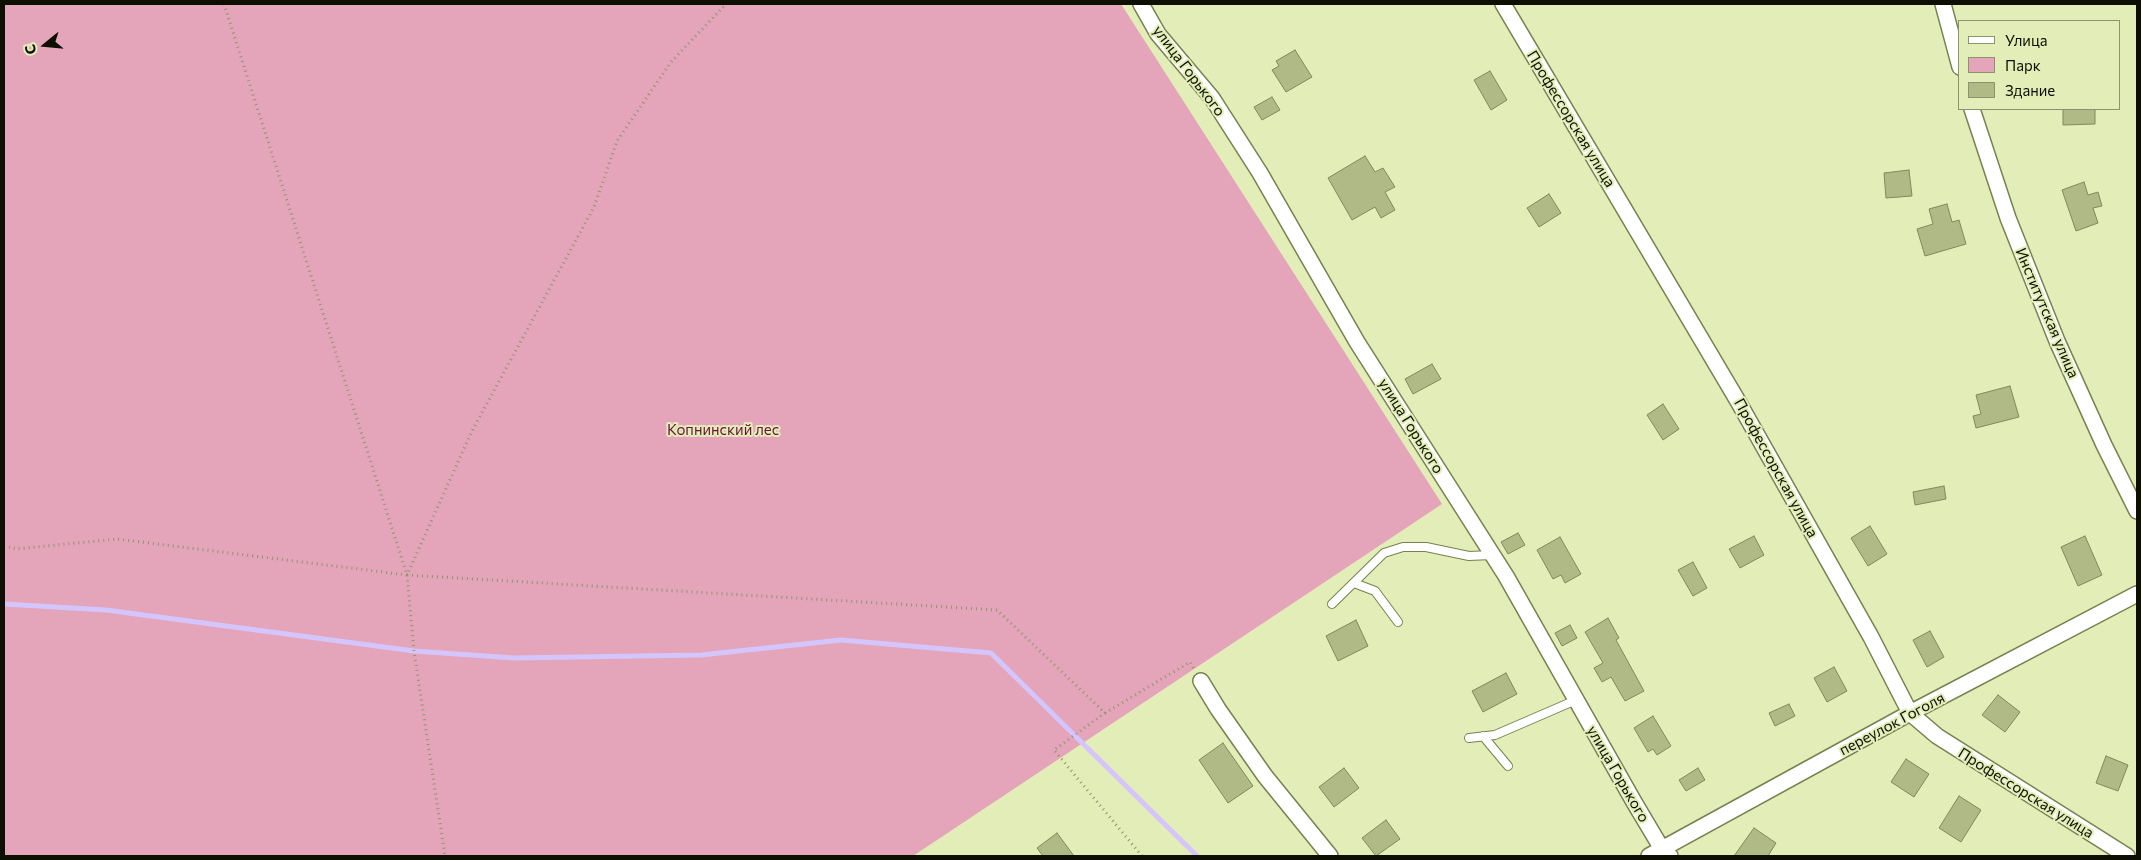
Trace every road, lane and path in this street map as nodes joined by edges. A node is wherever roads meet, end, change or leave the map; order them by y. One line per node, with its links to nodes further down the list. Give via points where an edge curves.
1 (224, 4): 11 (path)
2 (726, 4): 11 (path, via 671,62 618,141 594,208 472,431)
3 (1141, 4): 10 (street, улица Горького, via 1158,34 1223,115 1357,342)
4 (1503, 4): 19 (street, Профессорская улица, via 1739,403 1871,637)
5 (1943, 4): 6 (street)
6 (1958, 60)
7 (1972, 110): 8 (street, Институтская улица, via 2008,218 2057,341)
8 (2137, 510)
9 (4, 546): 11 (path, via 17,549 117,539)
10 (1492, 554): 12 (lane, via 1469,556 1426,547 1403,547 1384,553); 17 (street, улица Горького)
11 (407, 576): 18 (path, via 997,610); 24 (path, via 414,651)
12 (1354, 583): 14 (lane); 15 (lane, via 1375,591)
13 (2137, 594): 19 (street, переулок Гоголя)
14 (1332, 604)
15 (1398, 622)
16 (1201, 681): 18 (path, via 1190,662); 26 (street, via 1265,776)
17 (1576, 700): 20 (lane, via 1495,734); 23 (street, улица Горького)
18 (1105, 713): 25 (path, via 1054,750)
19 (1910, 713): 23 (street, переулок Гоголя); 27 (street, Профессорская улица, via 1937,736)
20 (1482, 736): 21 (lane); 22 (lane)
21 (1469, 738)
22 (1508, 766)
23 (1660, 854)
24 (445, 856)
25 (1142, 856)
26 (1330, 856)
27 (2127, 856)

